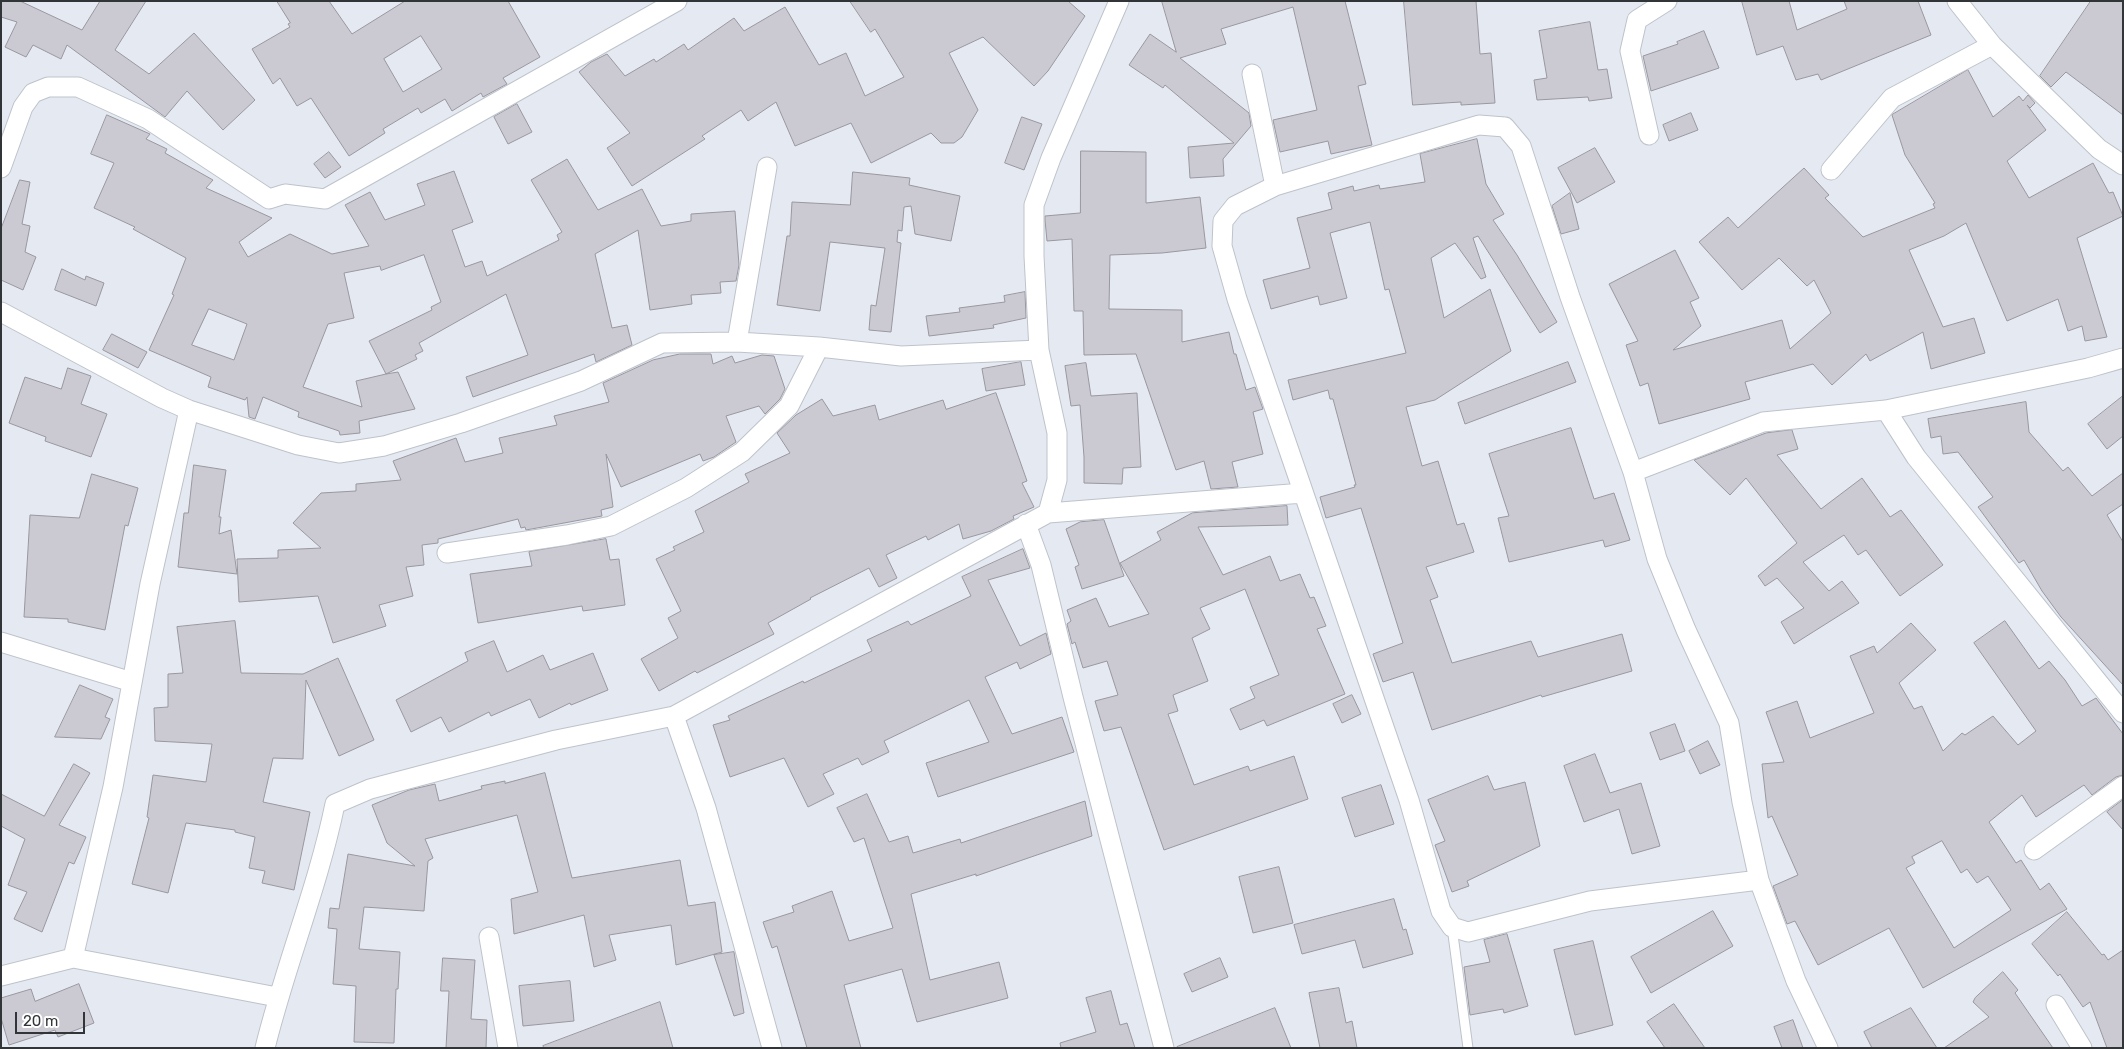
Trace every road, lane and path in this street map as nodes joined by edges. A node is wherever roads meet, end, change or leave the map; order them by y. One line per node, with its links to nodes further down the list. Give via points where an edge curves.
1 (677, 1): 10 (street, via 325,199 284,194 269,198 148,119 78,88 48,87 32,93 23,108)
2 (1119, 1): 16 (street, via 1034,205)
3 (1666, 1): 7 (street, via 1637,20 1630,51)
4 (1957, 1): 5 (street)
5 (1992, 45): 8 (street, via 2099,149); 11 (street, via 1892,98)
6 (1252, 74): 12 (street)
7 (1649, 135)
8 (2123, 165)
9 (767, 167): 14 (street)
10 (1, 168)
11 (1832, 170)
12 (1275, 186): 20 (street, via 1479,125 1505,127 1521,146 1570,297); 21 (street, via 1234,206 1223,221 1222,246)
13 (1, 312): 18 (street)
14 (736, 342): 15 (street); 18 (street, via 662,343 581,381 461,423 384,446 339,453 298,444)
15 (818, 347): 16 (street, via 901,356); 24 (street, via 789,406 742,452 686,488 610,526)
16 (1039, 350): 22 (street, via 1056,433 1057,480)
17 (2123, 358): 19 (street)
18 (189, 410): 26 (street)
19 (1886, 410): 20 (street, via 1763,422); 27 (street, via 1916,457)
20 (1633, 472): 31 (street, via 1657,559 1729,723)
21 (1303, 493): 22 (street); 32 (street, via 1409,800 1441,911)
22 (1048, 513): 23 (street)
23 (1026, 524): 28 (street, via 971,557); 41 (street, via 1041,564)
24 (448, 553)
25 (1, 642): 26 (street)
26 (132, 682): 34 (street, via 113,787)
27 (2123, 713)
28 (674, 716): 36 (street, via 556,740 370,789 335,804 328,839); 40 (street, via 706,808)
29 (2123, 786): 30 (street)
30 (2034, 850)
31 (1759, 880): 32 (street, via 1590,901 1468,932); 43 (street, via 1796,981)
32 (1452, 927): 42 (lane)
33 (489, 937): 39 (street)
34 (72, 958): 35 (street); 36 (street)
35 (1, 976)
36 (277, 997): 38 (street)
37 (2056, 1005): 44 (street)
38 (265, 1048)
39 (508, 1048)
40 (772, 1048)
41 (1164, 1048)
42 (1468, 1048)
43 (1828, 1048)
44 (2082, 1048)

